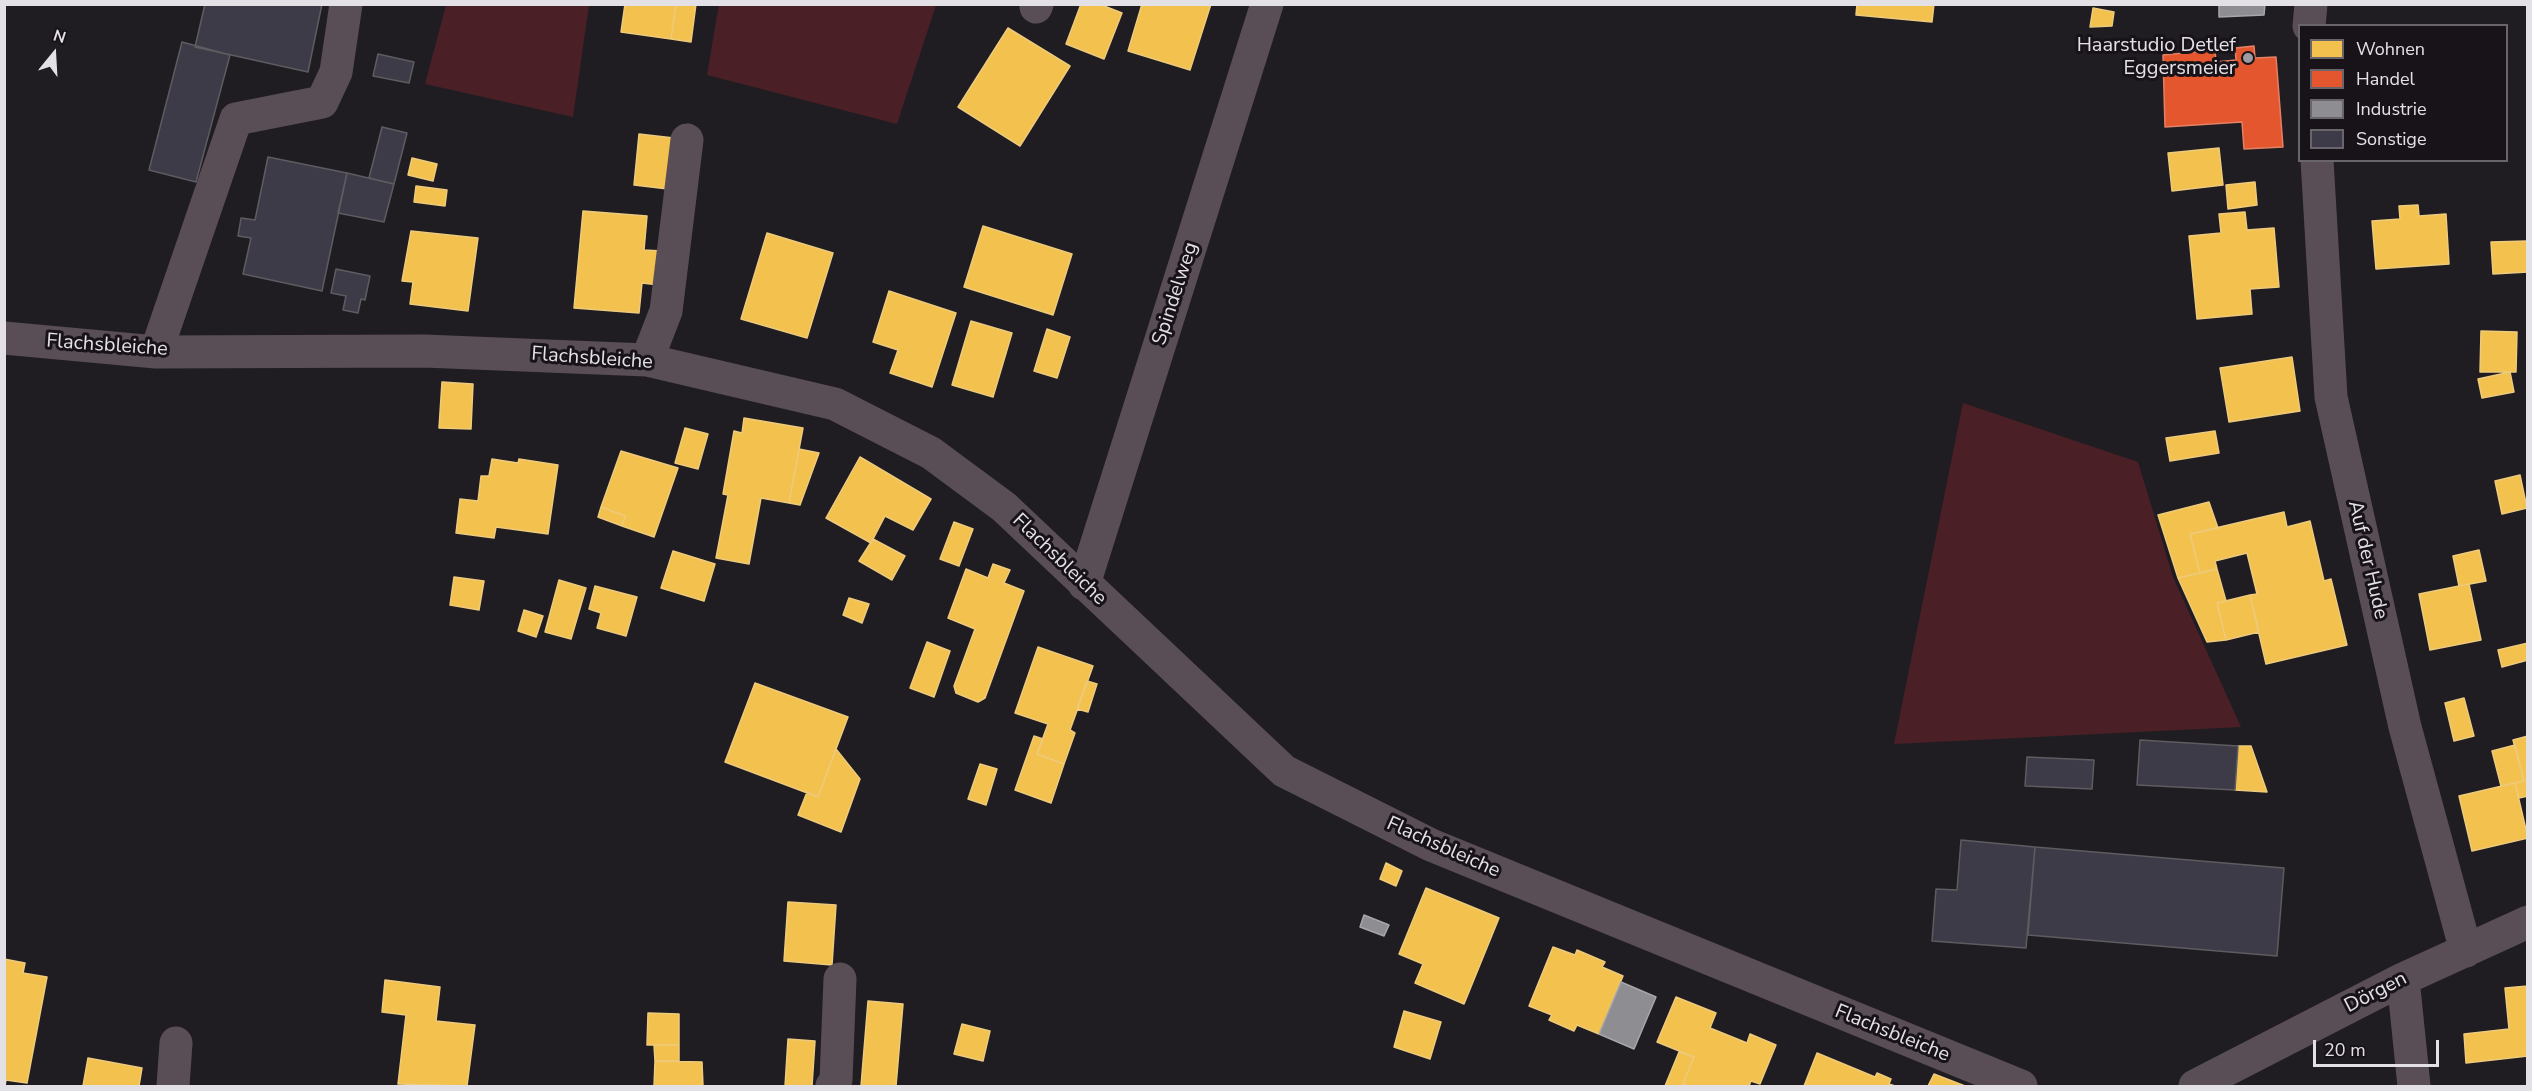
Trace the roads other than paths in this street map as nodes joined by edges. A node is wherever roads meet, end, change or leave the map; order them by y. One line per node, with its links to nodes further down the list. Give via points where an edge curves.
1 (346, 4): 8 (street, via 336,72 322,102 236,119)
2 (1267, 4): 10 (street, Spindelweg)
3 (2311, 4): 4 (street)
4 (2309, 24)
5 (687, 140): 9 (street, via 666,311)
6 (2317, 162): 12 (street, Auf der Hude, via 2331,397 2405,728)
7 (4, 338): 8 (street, Flachsbleiche)
8 (156, 352): 9 (street, Flachsbleiche, via 424,351)
9 (647, 360): 10 (street, Flachsbleiche, via 835,404 931,453 1004,507)
10 (1084, 584): 18 (street, Flachsbleiche, via 1284,771 1431,845)
11 (2528, 922): 12 (street, Dörgen)
12 (2466, 951): 14 (street, Dörgen)
13 (840, 979): 17 (street, via 836,1080)
14 (2403, 979): 19 (street, Dörgen); 20 (street)
15 (176, 1043): 16 (street)
16 (173, 1086)
17 (832, 1086)
18 (2021, 1086)
19 (2197, 1086)
20 (2414, 1086)

